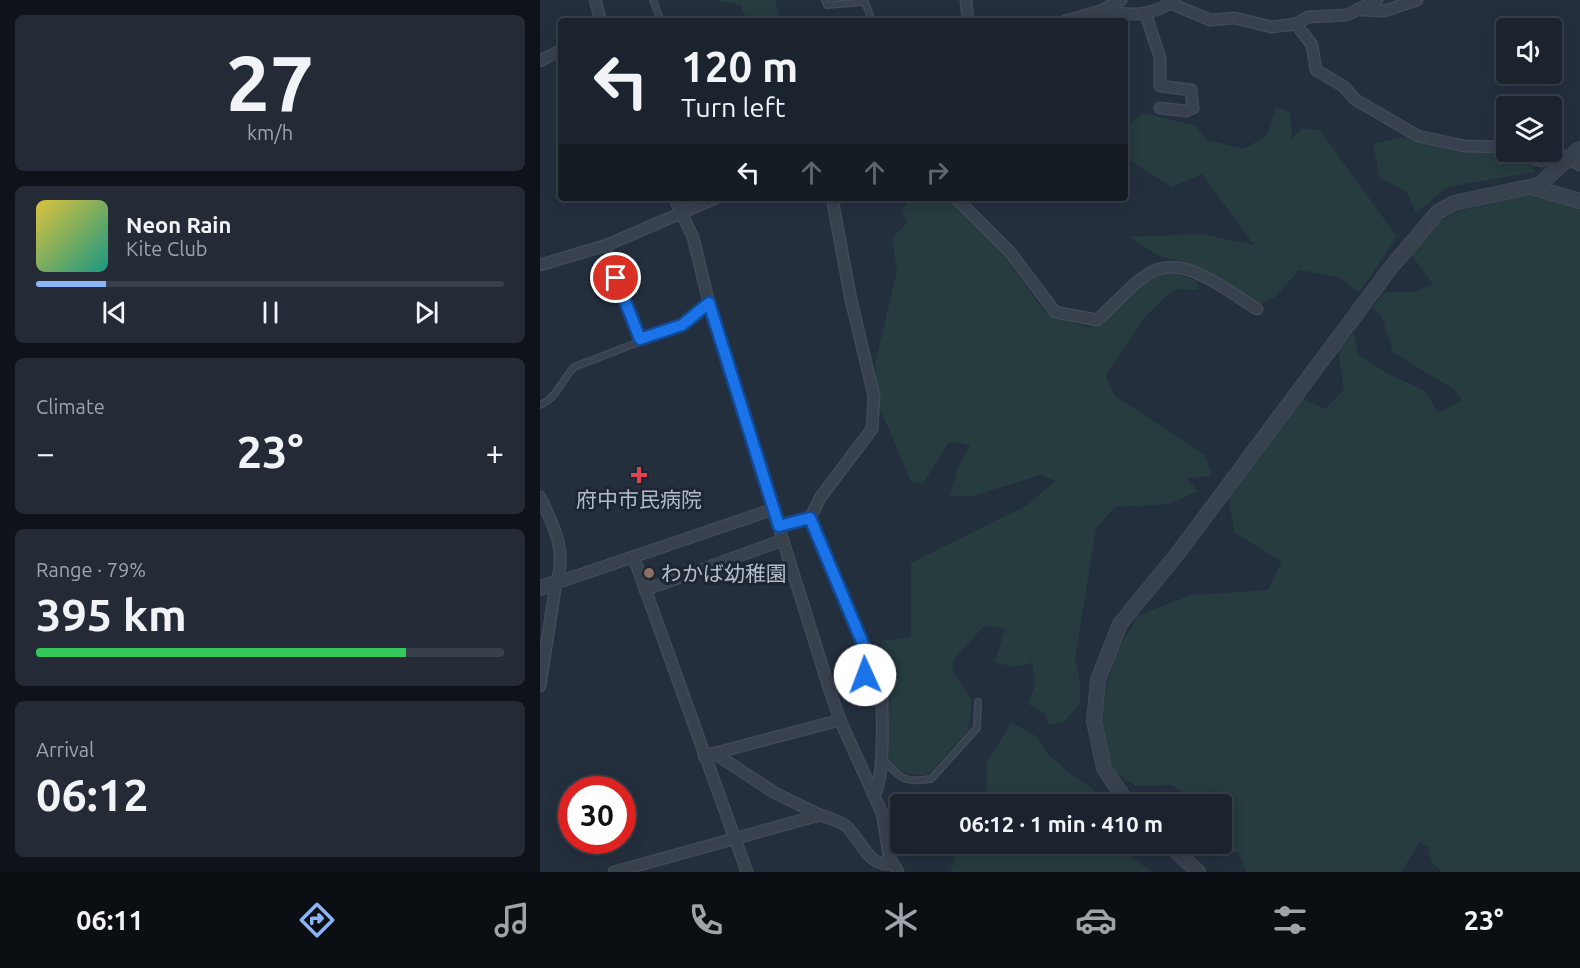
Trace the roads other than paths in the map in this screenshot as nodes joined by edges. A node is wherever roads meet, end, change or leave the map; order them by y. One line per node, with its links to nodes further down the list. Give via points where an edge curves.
1 (595, 0): 12 (street)
2 (653, 0): 13 (lane)
3 (825, 0): 14 (lane, via 827,5 865,2)
4 (966, 0): 15 (street)
5 (1121, 0): 10 (street)
6 (1377, 0): 9 (street)
7 (1417, 0): 9 (street, via 1384,11)
8 (1173, 1): 11 (street); 17 (street, via 1210,20 1235,18 1271,27)
9 (1360, 10): 17 (street, via 1347,15 1308,17)
10 (1100, 11): 11 (street); 16 (street)
11 (1146, 15): 20 (street, via 1160,58 1160,86 1191,90 1193,108)
12 (600, 18)
13 (660, 18)
14 (871, 18)
15 (968, 18)
16 (1076, 18)
17 (1296, 24): 21 (street, via 1312,45 1316,70 1366,106 1418,136 1464,146)
18 (558, 52): 19 (street)
19 (540, 61)
20 (1160, 108)
21 (1496, 147)
22 (1580, 148): 25 (street, bridge)
23 (1562, 156): 24 (street)
24 (1580, 165)
25 (1535, 186): 30 (street); 54 (street, via 1476,197 1438,212 1392,266 1178,553 1120,624 1098,680 1094,721 1104,768)
26 (675, 201): 31 (street)
27 (709, 201): 31 (street)
28 (833, 201): 40 (street, via 874,396 872,429 820,498)
29 (959, 201): 35 (street, via 1009,251 1054,312 1097,320 1145,275 1158,268 1177,266 1205,277)
30 (1580, 201)
31 (680, 214): 32 (street); 34 (street, via 693,237)
32 (607, 245): 33 (street); 36 (lane, via 620,294)
33 (540, 265)
34 (709, 303): 36 (lane, via 682,325); 39 (street)
35 (1257, 309)
36 (640, 339): 37 (lane, via 574,367 551,400)
37 (540, 405)
38 (540, 497): 44 (street, via 558,536 561,570)
39 (774, 509): 41 (street); 43 (street)
40 (810, 518): 41 (street); 48 (street, via 868,656)
41 (779, 526): 42 (street)
42 (783, 540): 46 (street); 51 (street)
43 (634, 558): 44 (street); 46 (street)
44 (556, 583): 45 (street); 47 (street)
45 (540, 588)
46 (645, 590): 52 (street)
47 (540, 686)
48 (862, 694)
49 (882, 698): 53 (street)
50 (978, 702): 53 (lane, via 977,728 931,779 913,781 900,777)
51 (840, 720): 52 (street); 55 (street)
52 (709, 755): 56 (street); 57 (street)
53 (881, 756): 55 (street, via 878,790)
54 (1121, 794)
55 (874, 795): 59 (street, via 882,813 889,856)
56 (820, 815): 57 (street); 59 (street, via 845,825 877,862)
57 (734, 837): 60 (street); 61 (street)
58 (1179, 854): 62 (street)
59 (896, 868)
60 (614, 872)
61 (747, 872)
62 (1198, 872)

